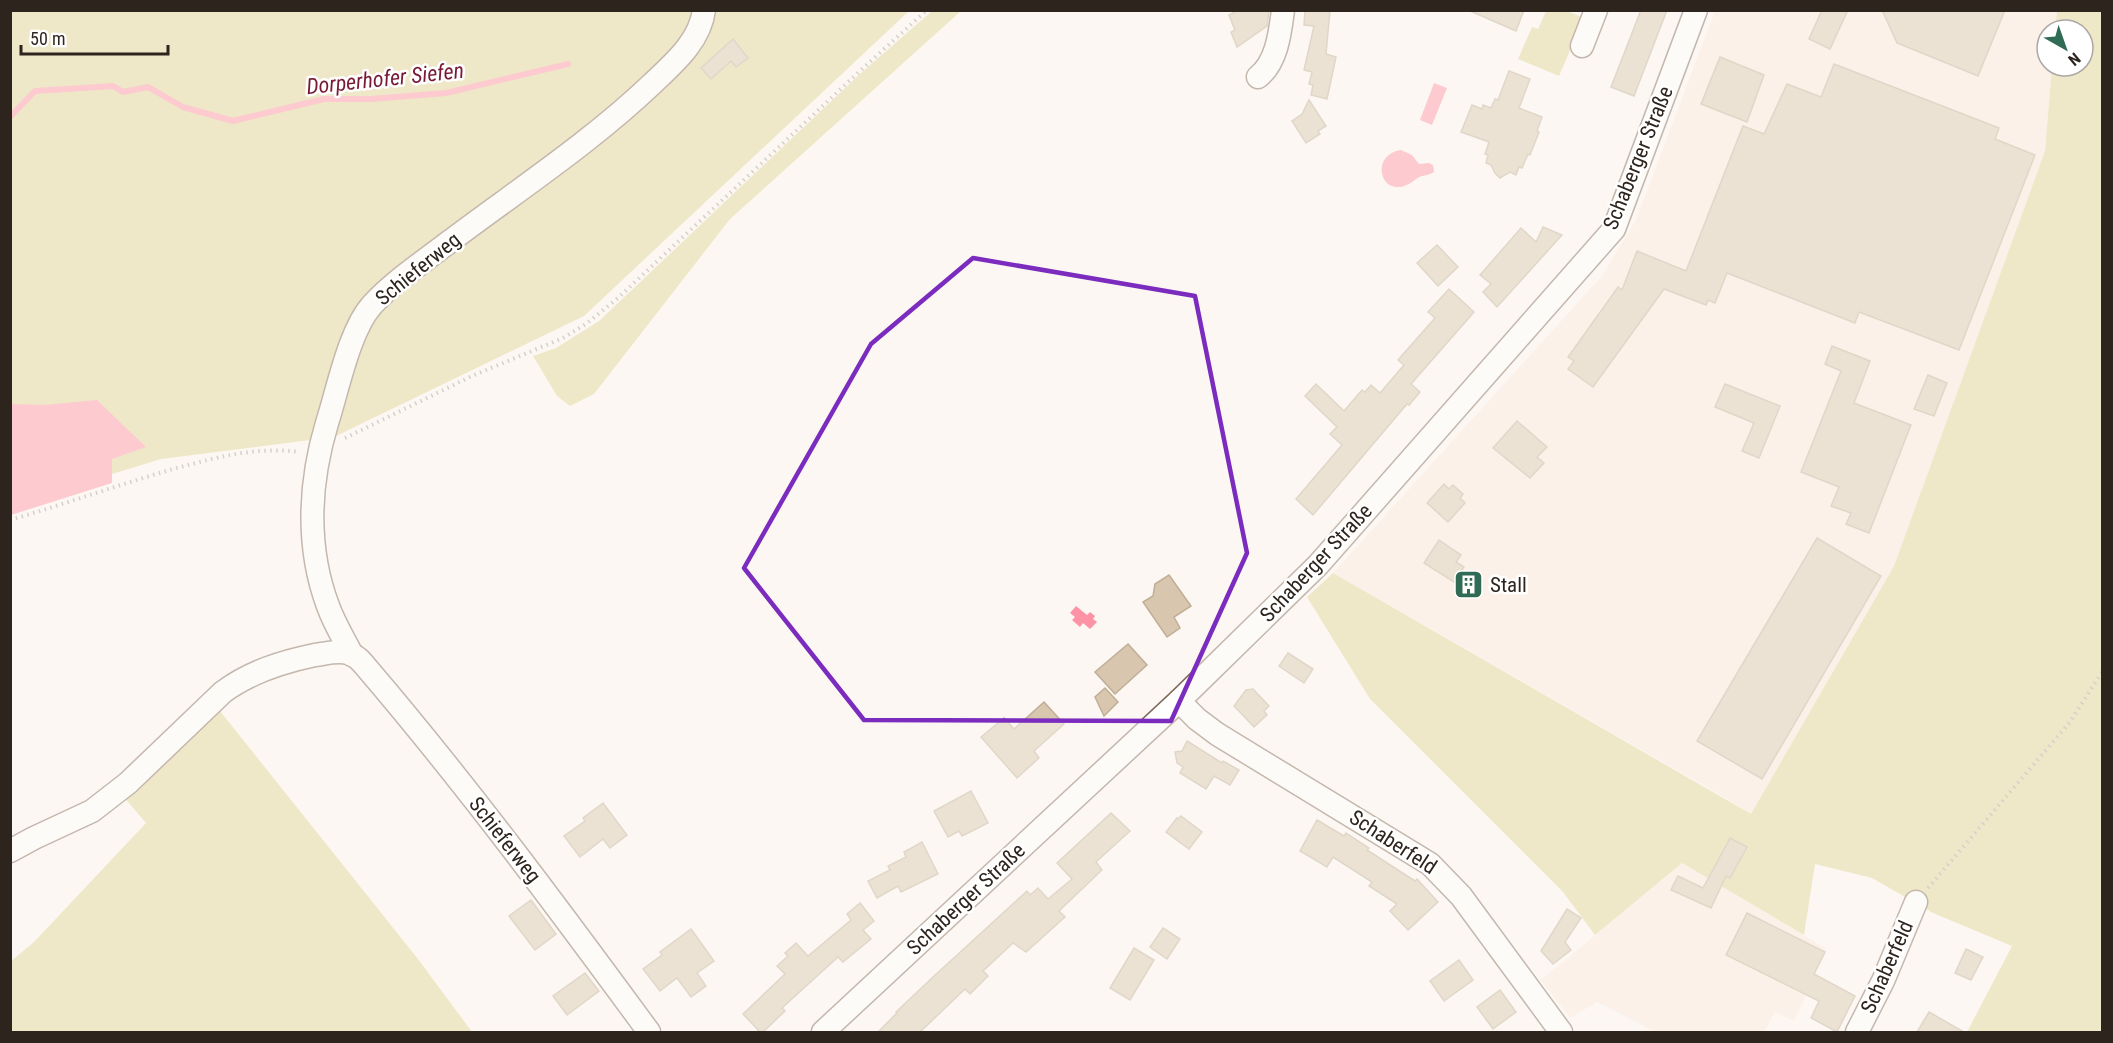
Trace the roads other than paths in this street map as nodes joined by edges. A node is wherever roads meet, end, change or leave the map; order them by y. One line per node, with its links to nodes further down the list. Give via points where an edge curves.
1 (704, 10): 7 (street, Schieferweg, via 701,26 686,48 642,94 564,160 393,285 359,325 318,454 313,499 317,566 328,607)
2 (1283, 10): 6 (street, via 1275,52)
3 (1596, 10): 5 (street)
4 (1696, 10): 8 (street, Schaberger Straße, via 1614,229 1318,565)
5 (1582, 46)
6 (1258, 77)
7 (352, 655): 9 (street, via 339,652 301,658 235,683 128,783 92,811); 11 (street, Schieferweg, via 376,679 526,866)
8 (1179, 701): 12 (street, Schaberger Straße); 13 (street, Schaberfeld, via 1217,734 1430,864 1461,896)
9 (10, 851)
10 (1916, 902): 14 (street, Schaberfeld)
11 (649, 1032)
12 (823, 1032)
13 (1562, 1032)
14 (1857, 1032)

